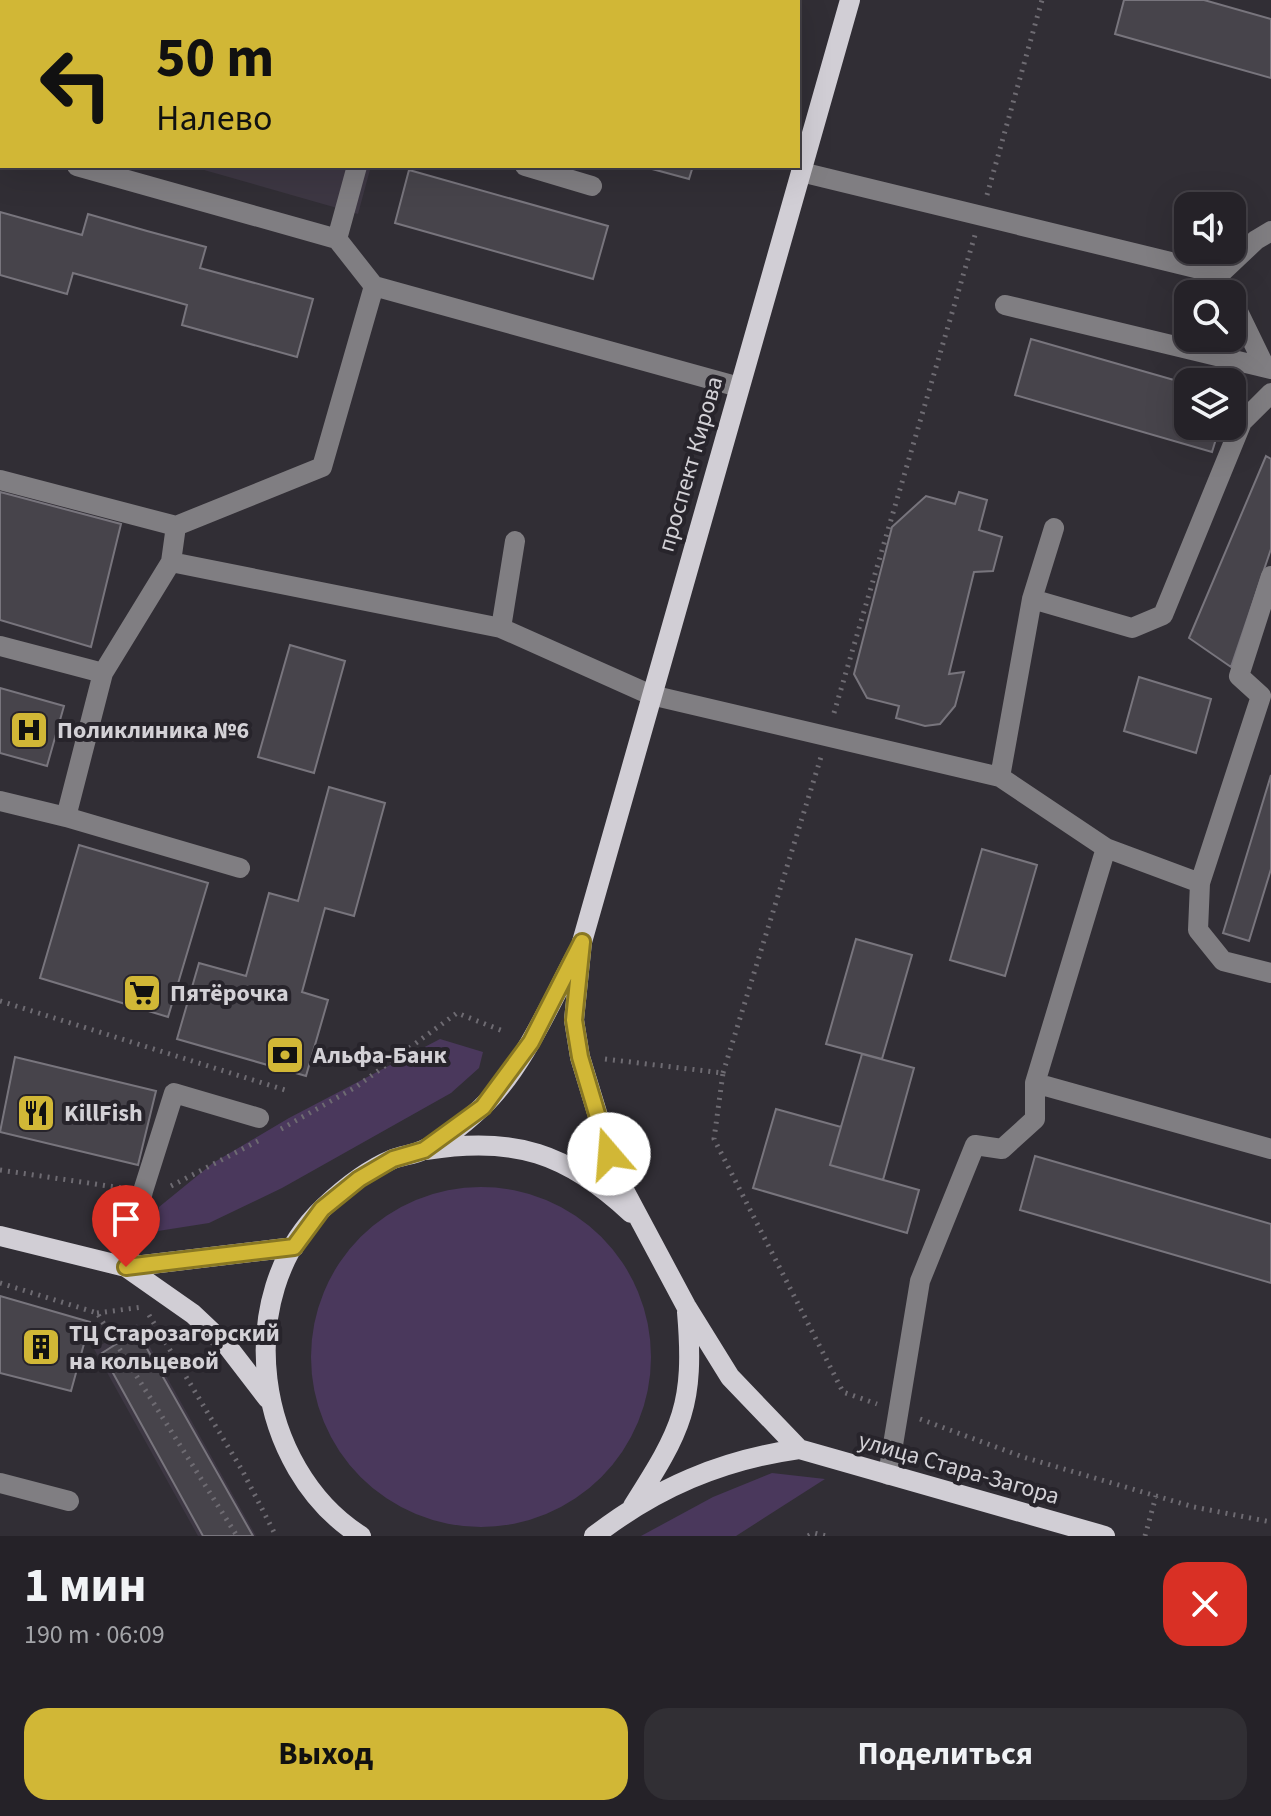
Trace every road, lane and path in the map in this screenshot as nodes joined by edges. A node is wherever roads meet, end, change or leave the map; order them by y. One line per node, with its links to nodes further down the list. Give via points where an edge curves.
1 (850, 0): 6 (main road, проспект Кирова)
2 (1042, 0): 8 (path)
3 (84, 168): 10 (lane)
4 (356, 168): 10 (lane)
5 (532, 168): 7 (lane)
6 (801, 172): 8 (lane); 17 (main road, проспект Кирова)
7 (592, 186)
8 (980, 217): 11 (lane); 30 (path)
9 (1271, 231): 11 (lane)
10 (337, 239): 13 (lane)
11 (1220, 274): 12 (lane)
12 (1223, 280)
13 (374, 286): 17 (lane); 20 (lane, via 322,467)
14 (1005, 305): 16 (lane)
15 (1246, 326): 16 (lane)
16 (1268, 368)
17 (739, 387): 29 (main road, проспект Кирова)
18 (1271, 393): 25 (lane, via 1242,422 1163,615 1132,628)
19 (0, 480): 20 (lane)
20 (176, 526): 23 (lane)
21 (1054, 528): 25 (lane)
22 (515, 541): 26 (lane)
23 (171, 562): 26 (lane); 28 (lane)
24 (1271, 576): 36 (lane, via 1239,676 1261,696)
25 (1032, 599): 31 (lane)
26 (501, 628): 29 (lane)
27 (0, 646): 28 (lane)
28 (103, 673): 33 (lane)
29 (651, 695): 30 (lane); 37 (main road, проспект Кирова)
30 (827, 735): 31 (lane); 40 (path)
31 (1000, 777): 34 (lane)
32 (0, 801): 33 (lane)
33 (66, 817): 35 (lane)
34 (1106, 848): 36 (lane); 41 (lane)
35 (240, 868)
36 (1200, 883): 38 (lane, via 1198,930 1223,961)
37 (582, 942): 45 (main road, via 531,1042 483,1107); 46 (main road, via 574,1020 580,1057 616,1175)
38 (1271, 973)
39 (0, 1001): 42 (path)
40 (723, 1073)
41 (1035, 1083): 44 (lane); 55 (lane, via 1035,1119 1002,1149 975,1145 920,1281)
42 (285, 1090)
43 (259, 1118): 49 (lane, via 174,1093)
44 (1271, 1149)
45 (424, 1150): 46 (main road, via 494,1144 551,1156 598,1182); 48 (main road, via 393,1159 359,1179 322,1209)
46 (648, 1229): 51 (main road)
47 (0, 1236): 49 (main road)
48 (294, 1247): 49 (main road); 53 (main road, via 268,1322 265,1364)
49 (126, 1267): 53 (main road, via 193,1314 228,1347)
50 (0, 1283): 52 (path)
51 (686, 1306): 54 (main road, via 730,1377); 59 (main road, via 691,1366 686,1404 672,1445)
52 (97, 1313): 61 (path); 62 (path, via 144,1307)
53 (271, 1404): 60 (main road, via 295,1465 320,1500)
54 (799, 1449): 55 (main road, улица Стара-Загора); 59 (main road, via 696,1473)
55 (888, 1475): 66 (main road, улица Стара-Загора)
56 (0, 1483): 58 (lane)
57 (1156, 1496): 67 (path)
58 (69, 1501)
59 (633, 1506): 63 (main road)
60 (356, 1534)
61 (237, 1536)
62 (276, 1536)
63 (594, 1536)
64 (808, 1536): 65 (path)
65 (826, 1536)
66 (1105, 1536)
67 (1145, 1536)

